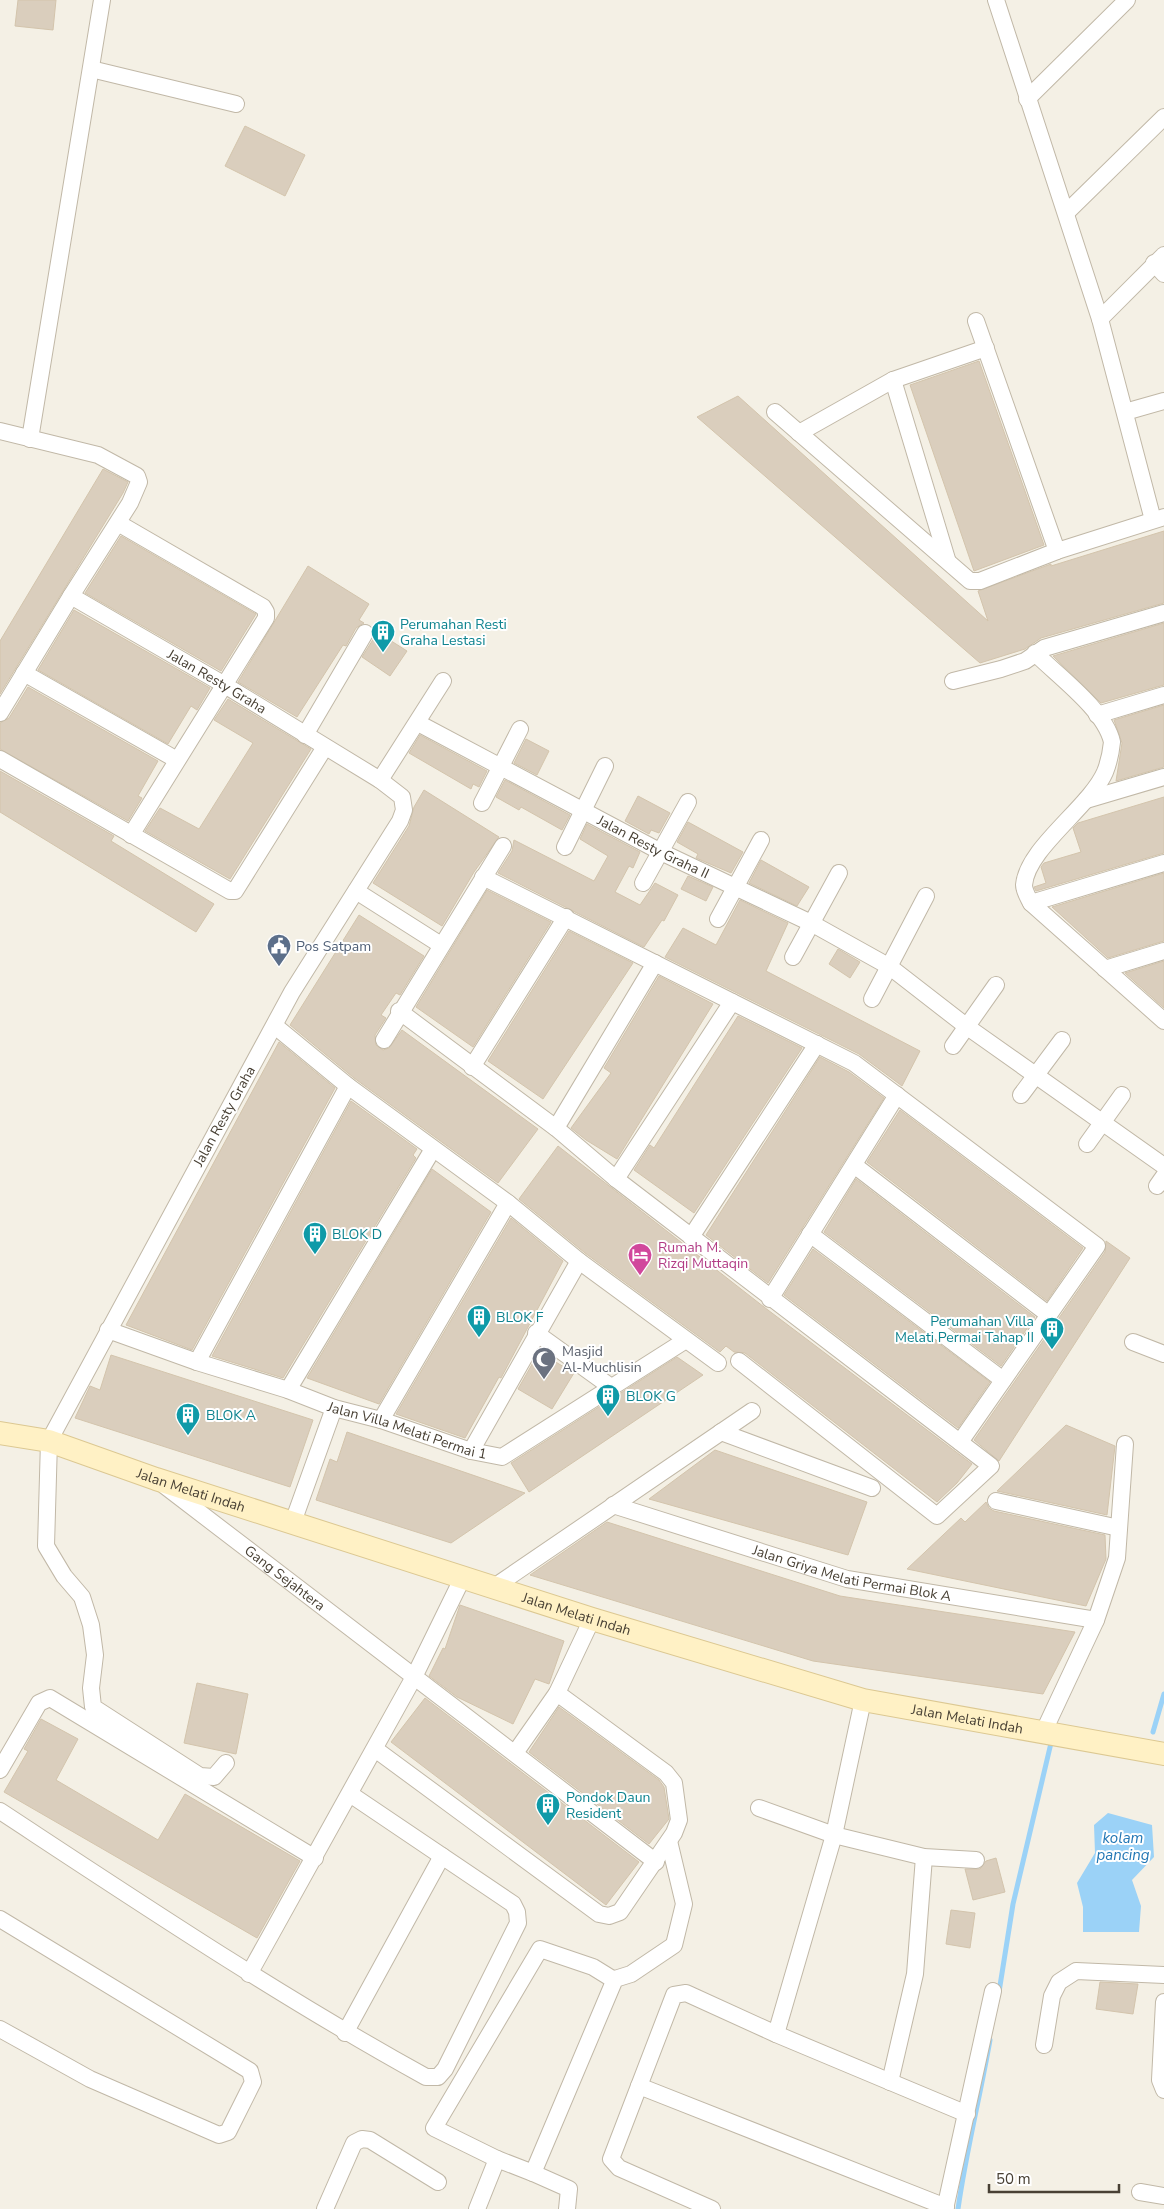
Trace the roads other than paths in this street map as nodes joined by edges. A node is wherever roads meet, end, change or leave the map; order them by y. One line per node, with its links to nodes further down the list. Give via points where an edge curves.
1 (102, 0): 4 (street)
2 (996, 0): 5 (street)
3 (1127, 0): 5 (street)
4 (91, 69): 6 (street); 19 (street)
5 (1026, 99): 8 (street)
6 (236, 104)
7 (1164, 117): 8 (street)
8 (1067, 212): 10 (street)
9 (1161, 264): 10 (street)
10 (1100, 319): 16 (street)
11 (976, 321): 12 (street)
12 (986, 348): 13 (street); 22 (street)
13 (893, 380): 18 (street); 23 (street)
14 (1164, 401): 16 (street)
15 (775, 412): 18 (street)
16 (1126, 412): 20 (street)
17 (0, 431): 19 (street)
18 (799, 433): 23 (street)
19 (30, 439): 21 (street, via 98,455 137,476 137,487)
20 (1159, 518): 22 (street)
21 (118, 523): 24 (street); 31 (street, via 263,607 266,618)
22 (1057, 551): 23 (street, via 980,581 968,580)
23 (947, 559)
24 (71, 596): 28 (street); 31 (street, Jalan Resty Graha)
25 (1164, 613): 27 (street)
26 (365, 633): 37 (street)
27 (1035, 653): 29 (street, via 1025,661); 34 (street)
28 (24, 673): 33 (street); 40 (street)
29 (953, 680)
30 (443, 681): 35 (street)
31 (223, 684): 37 (street, Jalan Resty Graha); 40 (street)
32 (1164, 695): 34 (street)
33 (0, 713)
34 (1098, 715): 45 (street, via 1111,736 1111,754 1105,773)
35 (418, 723): 42 (street, Jalan Resty Graha II); 44 (street)
36 (520, 729): 42 (street)
37 (305, 734): 38 (street, Jalan Resty Graha)
38 (325, 747): 44 (street, Jalan Resty Graha); 49 (street, via 235,891)
39 (0, 759): 49 (street)
40 (177, 760): 49 (street)
41 (605, 766): 48 (street)
42 (500, 767): 47 (street); 48 (street, Jalan Resty Graha II)
43 (1164, 777): 45 (street)
44 (380, 780): 59 (street, Jalan Resty Graha, via 402,797 404,810)
45 (1086, 800): 61 (street, via 1042,849 1033,865 1024,884)
46 (688, 802): 53 (street)
47 (482, 803)
48 (584, 811): 52 (street); 53 (street, Jalan Resty Graha II)
49 (131, 835)
50 (761, 840): 58 (street)
51 (503, 846): 56 (street)
52 (565, 847)
53 (661, 852): 57 (street); 58 (street, Jalan Resty Graha II)
54 (1164, 863): 61 (street)
55 (839, 873): 64 (street)
56 (484, 877): 62 (street); 65 (street)
57 (643, 883)
58 (735, 889): 63 (street); 64 (street, Jalan Resty Graha II)
59 (356, 891): 65 (street); 76 (street, Jalan Resty Graha, via 292,992)
60 (926, 896): 69 (street)
61 (1031, 903): 70 (street)
62 (566, 917): 68 (street); 82 (street)
63 (718, 919)
64 (811, 923): 67 (street); 69 (street, Jalan Resty Graha II)
65 (442, 944): 74 (street)
66 (1164, 951): 70 (street)
67 (792, 957)
68 (655, 963): 73 (street); 89 (street)
69 (890, 967): 72 (street); 77 (street, Jalan Resty Graha II)
70 (1105, 969): 75 (street)
71 (996, 985): 77 (street)
72 (872, 999)
73 (732, 1002): 80 (street); 94 (street)
74 (399, 1011): 78 (street); 82 (street)
75 (1164, 1021)
76 (275, 1026): 84 (street); 101 (street, Jalan Resty Graha)
77 (966, 1026): 81 (street); 83 (street, Jalan Resty Graha II)
78 (384, 1040)
79 (1062, 1040): 83 (street)
80 (817, 1044): 85 (street, via 854,1063); 97 (street)
81 (953, 1046)
82 (472, 1068): 89 (street)
83 (1036, 1075): 86 (street); 88 (street, Jalan Resty Graha II)
84 (348, 1086): 91 (street); 107 (street)
85 (897, 1095): 92 (street); 100 (street, via 1097,1246)
86 (1021, 1095)
87 (1122, 1095): 88 (street)
88 (1103, 1122): 90 (street); 93 (street, Jalan Resty Graha II)
89 (556, 1128): 94 (street)
90 (1087, 1144)
91 (432, 1149): 95 (street); 111 (street)
92 (854, 1165): 96 (street); 100 (street)
93 (1164, 1166)
94 (616, 1179): 97 (street)
95 (508, 1203): 98 (street); 114 (street)
96 (810, 1234): 99 (street); 109 (street)
97 (690, 1237): 99 (street)
98 (579, 1261): 102 (street); 103 (street)
99 (770, 1299): 118 (street)
100 (1049, 1315): 109 (street)
101 (108, 1330): 107 (street, Jalan Villa Melati Permai 1); 117 (street, Jalan Resty Graha)
102 (536, 1333): 110 (street); 120 (street)
103 (686, 1340): 108 (street); 110 (street, Jalan Villa Melati Permai 1)
104 (1133, 1342): 105 (street)
105 (1164, 1354)
106 (739, 1361): 118 (street, via 937,1516 991,1466)
107 (197, 1362): 111 (street, Jalan Villa Melati Permai 1)
108 (718, 1363)
109 (1003, 1380): 118 (street)
110 (611, 1386): 120 (street, Jalan Villa Melati Permai 1, via 502,1457)
111 (288, 1390): 112 (street, Jalan Villa Melati Permai 1)
112 (334, 1408): 114 (street, Jalan Villa Melati Permai 1); 125 (street)
113 (752, 1411): 115 (street)
114 (381, 1420): 120 (street, Jalan Villa Melati Permai 1)
115 (721, 1432): 122 (street); 124 (street)
116 (0, 1434): 117 (main road, Jalan Melati Indah)
117 (50, 1441): 121 (main road, Jalan Melati Indah); 138 (street, via 46,1546 82,1597 91,1625 96,1655 91,1688 93,1707 200,1776 214,1777)
118 (960, 1442)
119 (1125, 1444): 126 (street)
120 (471, 1450)
121 (156, 1479): 125 (main road, Jalan Melati Indah); 131 (street, Gang Sejahtera)
122 (872, 1488)
123 (996, 1501): 126 (street)
124 (613, 1505): 128 (street); 130 (street, Jalan Griya Melati Permai Blok A, via 847,1579)
125 (293, 1522): 127 (main road, Jalan Melati Indah)
126 (1119, 1528): 130 (street, via 1117,1558)
127 (463, 1577): 128 (main road, Jalan Melati Indah); 131 (street)
128 (494, 1587): 129 (main road, Jalan Melati Indah)
129 (592, 1619): 132 (street); 133 (main road, Jalan Melati Indah)
130 (1096, 1620): 134 (street)
131 (414, 1678): 135 (street); 136 (street, Gang Sejahtera)
132 (558, 1693): 136 (street); 144 (street, via 656,1765 674,1783 679,1820)
133 (864, 1700): 134 (main road, Jalan Melati Indah); 143 (street)
134 (1043, 1732): 137 (main road, Jalan Melati Indah)
135 (375, 1749): 140 (street); 149 (street, via 599,1914 609,1916 620,1912)
136 (514, 1753): 149 (street, Gang Sejahtera)
137 (1164, 1754)
138 (226, 1763)
139 (0, 1770): 147 (street, via 39,1703 50,1698)
140 (350, 1794): 145 (street); 147 (street)
141 (760, 1808): 143 (street)
142 (0, 1811): 151 (street)
143 (834, 1835): 146 (street); 158 (street)
144 (670, 1841): 149 (street); 153 (street, via 684,1904 674,1945 631,1974)
145 (442, 1856): 157 (street); 157 (street, via 513,1904 518,1923 445,2068 438,2077 426,2077)
146 (924, 1857): 148 (street); 160 (street, via 915,1974)
147 (315, 1858): 151 (street)
148 (976, 1860)
149 (656, 1862)
150 (0, 1919): 156 (street, via 250,2071 253,2082 228,2132 218,2135 90,2079)
151 (249, 1974): 157 (street)
152 (1164, 1975): 159 (street, via 1076,1971 1059,1982 1052,1996)
153 (614, 1980): 164 (street, via 592,1967 540,1950 434,2128); 165 (street)
154 (993, 1991): 163 (street)
155 (1164, 2002): 162 (street, via 1160,2080)
156 (0, 2029)
157 (345, 2033)
158 (776, 2034): 160 (street); 161 (street, via 686,1992 674,1994)
159 (1044, 2045)
160 (890, 2082): 163 (street)
161 (639, 2086): 169 (street); 173 (street, via 611,2162)
162 (1164, 2090)
163 (967, 2114): 169 (street)
164 (497, 2159): 165 (street); 171 (street)
165 (534, 2173): 172 (street, via 569,2190)
166 (438, 2182): 170 (street, via 370,2140 362,2139 354,2143)
167 (1140, 2192): 168 (street)
168 (1164, 2196)
169 (945, 2208)
170 (325, 2209)
171 (477, 2209)
172 (567, 2209)
173 (712, 2209)

